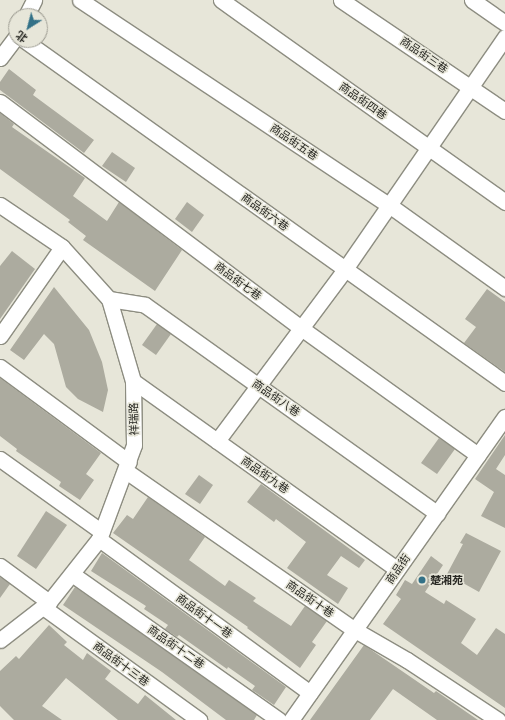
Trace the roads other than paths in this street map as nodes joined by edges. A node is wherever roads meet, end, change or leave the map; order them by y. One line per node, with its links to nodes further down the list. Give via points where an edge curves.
1 (80, 0): 16 (street, 商品街五巷)
2 (221, 0): 13 (street, 商品街四巷)
3 (341, 0): 10 (street, 商品街三巷)
4 (472, 0): 5 (street)
5 (505, 22)
6 (505, 37): 10 (street)
7 (8, 48): 9 (street)
8 (35, 48): 18 (street, 商品街六巷)
9 (0, 58)
10 (471, 87): 12 (street, 商品街三巷); 13 (street)
11 (0, 102): 21 (street, 商品街七巷)
12 (505, 111)
13 (429, 148): 14 (street, 商品街四巷); 16 (street)
14 (505, 202)
15 (0, 205): 17 (street, 祥瑞路)
16 (389, 205): 18 (street); 19 (street, 商品街五巷)
17 (62, 247): 20 (street, 祥瑞路); 22 (street)
18 (345, 269): 21 (street); 25 (street, 商品街六巷)
19 (505, 288)
20 (109, 299): 24 (street, 祥瑞路); 26 (street, 商品街八巷, via 145,305)
21 (301, 328): 26 (street); 29 (street, 商品街七巷)
22 (0, 336)
23 (0, 367): 31 (street, 商品街十巷)
24 (133, 382): 28 (street, 商品街九巷); 31 (street, 祥瑞路, via 134,445)
25 (505, 383)
26 (258, 386): 28 (street); 32 (street, 商品街八巷)
27 (505, 417): 29 (street, 商品街)
28 (217, 441): 35 (street, 商品街九巷)
29 (478, 455): 32 (street, 商品街)
30 (0, 458): 33 (street, 商品街十一巷)
31 (127, 467): 33 (street, 祥瑞路); 38 (street, 商品街十巷)
32 (437, 513): 35 (street, 商品街)
33 (100, 536): 36 (street, 祥瑞路); 40 (street, 商品街十一巷)
34 (0, 566): 37 (street, 商品街十三巷)
35 (397, 569): 38 (street, 商品街)
36 (72, 574): 37 (street, 祥瑞路); 42 (street, 商品街十二巷)
37 (46, 605): 39 (street, 祥瑞路); 41 (street, 商品街十三巷)
38 (355, 630): 40 (street, 商品街); 44 (street, 商品街十巷)
39 (0, 640)
40 (310, 693): 43 (street, 商品街)
41 (199, 720)
42 (279, 720)
43 (291, 720)
44 (498, 720)

